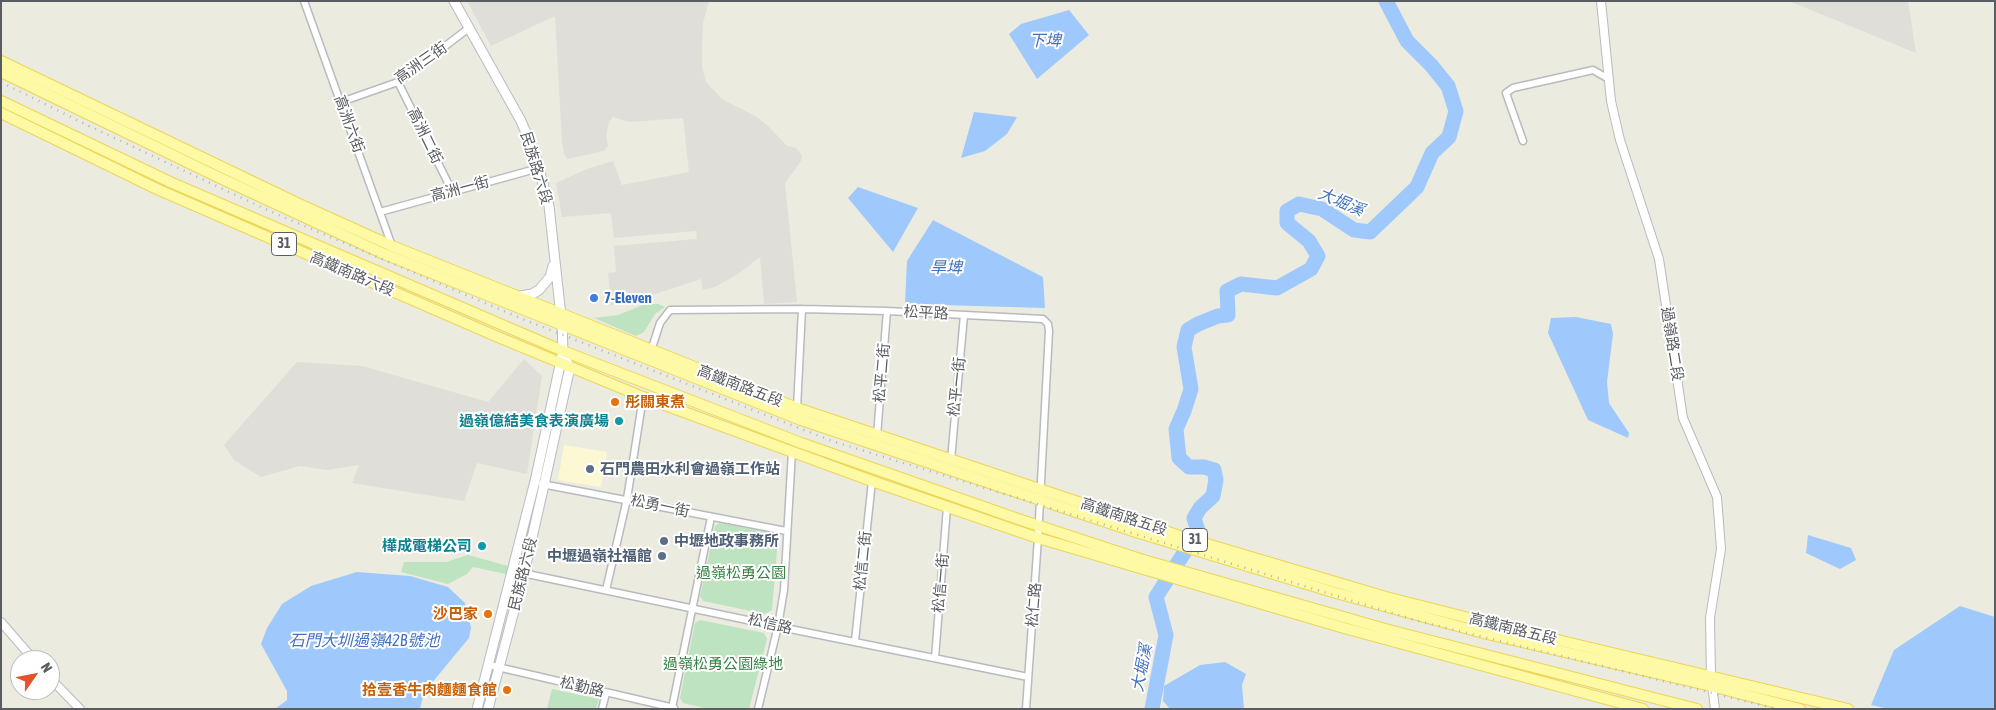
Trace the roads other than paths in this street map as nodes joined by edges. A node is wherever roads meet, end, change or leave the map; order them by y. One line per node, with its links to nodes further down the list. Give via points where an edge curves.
1 (304, 1): 10 (street, 高洲六街)
2 (454, 1): 4 (main road, 民族路六段)
3 (1601, 1): 7 (street, 過嶺路二段)
4 (469, 28): 8 (street, 高洲三街); 15 (main road, 民族路六段, via 520,121)
5 (1, 61): 14 (main road, 31)
6 (1, 72): 12 (main road, 高鐵南路六段 / 31)
7 (1607, 78): 13 (street, via 1593,70 1513,88 1506,93); 63 (street, 過嶺路二段, via 1620,140 1659,260 1683,418 1717,497 1721,549 1710,618)
8 (398, 82): 10 (street, 高洲三街); 18 (street, 高洲二街)
9 (1, 101): 17 (main road, 高鐵南路六段 / 31)
10 (341, 102): 19 (street, 高洲六街)
11 (1, 113): 16 (main road, 高鐵南路六段 / 31)
12 (130, 135): 14 (main road); 27 (main road, 高鐵南路六段 / 31, via 384,254)
13 (1523, 141)
14 (179, 147): 20 (main road, 31)
15 (539, 168): 18 (street, 高洲一街); 21 (main road, 民族路六段, via 549,206)
16 (129, 176): 17 (main road); 30 (main road, 高鐵南路六段 / 31)
17 (170, 182): 29 (main road, 高鐵南路六段 / 31)
18 (452, 191): 19 (street, 高洲一街)
19 (380, 212): 20 (street, 高洲六街)
20 (392, 246): 22 (main road, 31)
21 (555, 261): 22 (main road, via 545,284 532,294); 25 (main road, 民族路六段)
22 (520, 296): 25 (main road, 31)
23 (802, 309): 24 (street, 松平路); 28 (street, 松平路, via 670,310 660,323); 32 (street)
24 (887, 311): 26 (street, 松平路); 33 (street, 松平二街)
25 (560, 313): 27 (main road, 民族路六段); 28 (main road, 高鐵南路五段 / 31)
26 (964, 315): 35 (street, 松平一街); 39 (street, 松平路, via 1043,319 1048,324)
27 (562, 325): 29 (main road, 民族路六段); 39 (main road, 高鐵南路五段 / 31, via 802,420)
28 (651, 351): 32 (main road, 高鐵南路五段 / 31)
29 (563, 352): 30 (main road, 民族路六段); 43 (main road, 高鐵南路五段 / 31, via 801,443)
30 (565, 365): 31 (main road, 31); 37 (main road, 民族路六段); 38 (main road, 民族路六段)
31 (643, 397): 34 (main road, 31); 40 (street)
32 (797, 408): 33 (main road, 高鐵南路五段 / 31)
33 (877, 436): 35 (main road, 高鐵南路五段 / 31)
34 (792, 451): 36 (main road, 31); 44 (street)
35 (951, 460): 39 (main road, 高鐵南路五段 / 31)
36 (872, 480): 41 (main road, 31); 57 (street, 松信二街)
37 (534, 483): 38 (street, 松勇一街); 46 (main road, 民族路六段)
38 (544, 485): 40 (street, 松勇一街); 47 (main road, 民族路六段)
39 (1041, 495): 43 (street, 松仁路); 49 (main road, 高鐵南路五段 / 31); 50 (main road, 高鐵南路五段 / 31)
40 (627, 499): 42 (street, 松勇一街); 48 (street)
41 (947, 507): 45 (main road, 31); 60 (street, 松信一街)
42 (711, 517): 44 (street, 松勇一街); 51 (street)
43 (1039, 526): 45 (street, 松仁路); 55 (main road, 高鐵南路五段 / 31, via 1140,559)
44 (786, 531): 53 (street, via 784,590)
45 (1038, 538): 54 (main road, 31); 62 (street, 松仁路)
46 (512, 570): 47 (street, 松信路); 61 (main road, 民族路六段)
47 (524, 573): 48 (street, 松信路); 61 (main road, 民族路六段)
48 (606, 590): 51 (street, 松信路)
49 (1336, 594): 50 (main road); 59 (main road, 高鐵南路五段 / 31)
50 (1386, 597): 56 (main road, 高鐵南路五段 / 31)
51 (692, 607): 53 (street, 松信路); 66 (street)
52 (1, 622): 58 (street)
53 (778, 626): 57 (street, 松信路); 71 (street)
54 (1344, 628): 55 (main road); 73 (main road, 31)
55 (1389, 630): 74 (main road, 高鐵南路五段 / 31)
56 (1524, 632): 59 (main road); 63 (main road, 高鐵南路五段 / 31)
57 (855, 641): 60 (street, 松信路)
58 (25, 650)
59 (1567, 652): 63 (main road, 高鐵南路五段 / 31)
60 (935, 658): 62 (street, 松信路)
61 (494, 666): 65 (street, 松勤路); 68 (main road, 民族路六段); 69 (main road, 民族路六段)
62 (1028, 676): 72 (street, 松仁路)
63 (1711, 681): 75 (street, 過嶺路二段); 76 (main road, 高鐵南路五段 / 31); 77 (main road, 高鐵南路五段 / 31)
64 (60, 688): 67 (street)
65 (606, 693): 66 (street, 松勤路); 70 (street)
66 (674, 708)
67 (80, 709)
68 (477, 709)
69 (488, 709)
70 (602, 709)
71 (758, 709)
72 (1026, 709)
73 (1643, 709)
74 (1697, 709)
75 (1714, 709)
76 (1800, 709)
77 (1848, 709)

